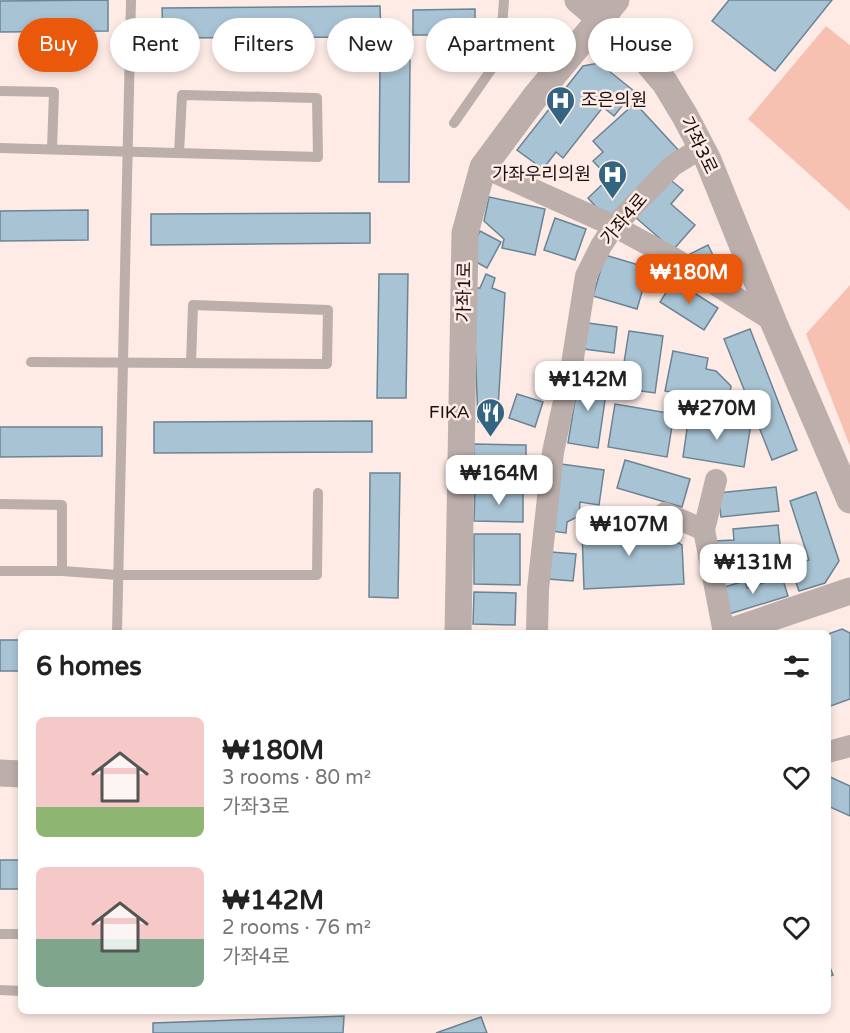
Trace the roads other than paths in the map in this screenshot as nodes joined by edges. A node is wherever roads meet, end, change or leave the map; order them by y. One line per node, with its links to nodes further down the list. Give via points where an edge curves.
1 (131, 0): 10 (lane)
2 (504, 0): 6 (lane, via 500,57)
3 (578, 0): 4 (street, 가좌3로)
4 (608, 9): 7 (street, 가좌3로, via 655,70); 12 (street, 가좌1로)
5 (0, 91): 9 (lane, via 54,92)
6 (454, 123)
7 (701, 147): 13 (street, 가좌4로, via 672,166); 14 (street, 가좌3로)
8 (0, 148): 9 (lane)
9 (52, 149): 10 (lane)
10 (128, 152): 11 (lane); 16 (lane)
11 (179, 153): 11 (lane, via 182,95 317,98 318,157)
12 (483, 167): 13 (street); 29 (street, 가좌1로, via 465,233)
13 (614, 226): 14 (street); 30 (street, 가좌4로, via 586,276 553,452)
14 (773, 321): 20 (street, 가좌3로)
15 (31, 362): 16 (lane)
16 (123, 362): 17 (lane); 26 (lane)
17 (191, 363): 17 (lane, via 193,305 328,309 327,364)
18 (716, 480): 23 (street)
19 (318, 493): 26 (lane, via 317,576)
20 (850, 500)
21 (0, 504): 25 (lane, via 62,505)
22 (665, 513): 23 (street)
23 (704, 530): 31 (street)
24 (0, 571): 25 (lane)
25 (62, 571): 26 (lane)
26 (118, 576): 28 (lane)
27 (850, 591): 32 (street)
28 (117, 630)
29 (458, 630)
30 (537, 630)
31 (724, 630)
32 (734, 630)
33 (850, 746): 34 (street)
34 (831, 751)
35 (0, 773): 36 (street)
36 (18, 774)
37 (0, 934): 38 (lane)
38 (18, 934)
39 (0, 990): 40 (lane)
40 (18, 990)

